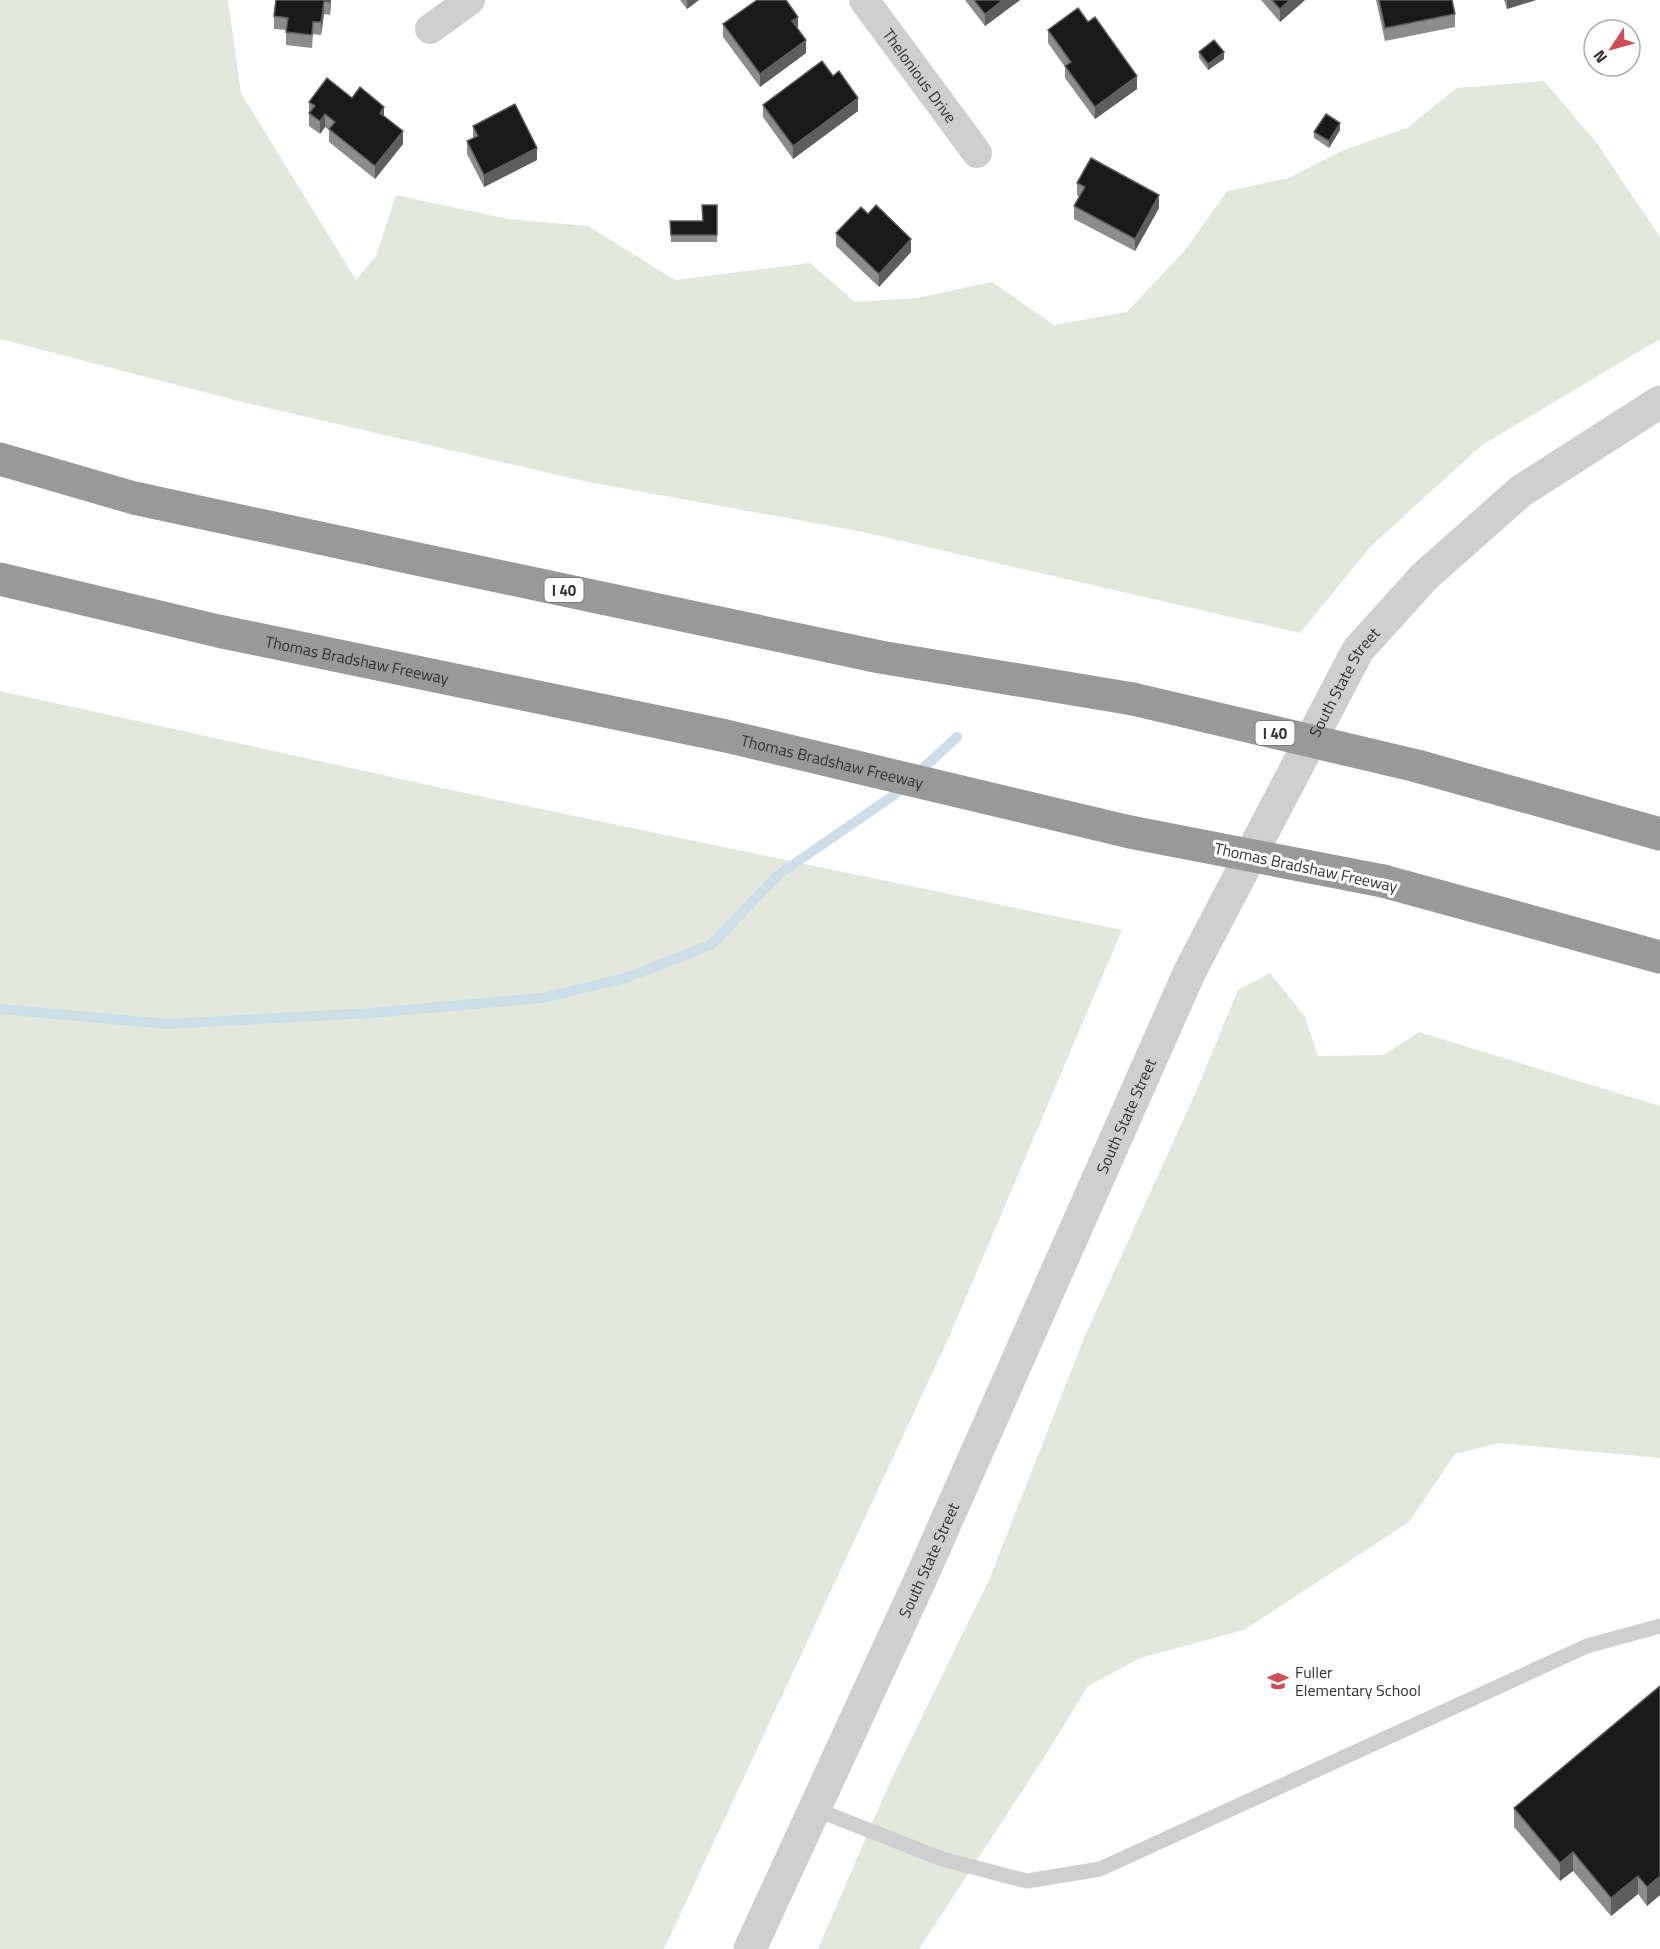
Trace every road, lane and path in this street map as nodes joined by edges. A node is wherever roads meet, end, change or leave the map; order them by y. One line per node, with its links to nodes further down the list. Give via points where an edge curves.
1 (470, 0): 3 (street)
2 (864, 0): 4 (street, Thelonious Drive)
3 (430, 29)
4 (977, 153)
5 (1660, 402): 11 (street, South State Street, via 1521,491 1425,576 1358,650 1190,971)
6 (0, 459): 8 (highway, I 40, bridge, via 134,498 880,657 1133,699 1417,766)
7 (0, 579): 9 (highway, Thomas Bradshaw Freeway, bridge, via 218,632 726,736 1130,832 1383,881)
8 (1660, 834)
9 (1660, 957)
10 (1660, 1626): 11 (lane, via 1587,1646 1100,1869 1027,1881 942,1859)
11 (815, 1809): 12 (street, South State Street)
12 (750, 1949)

